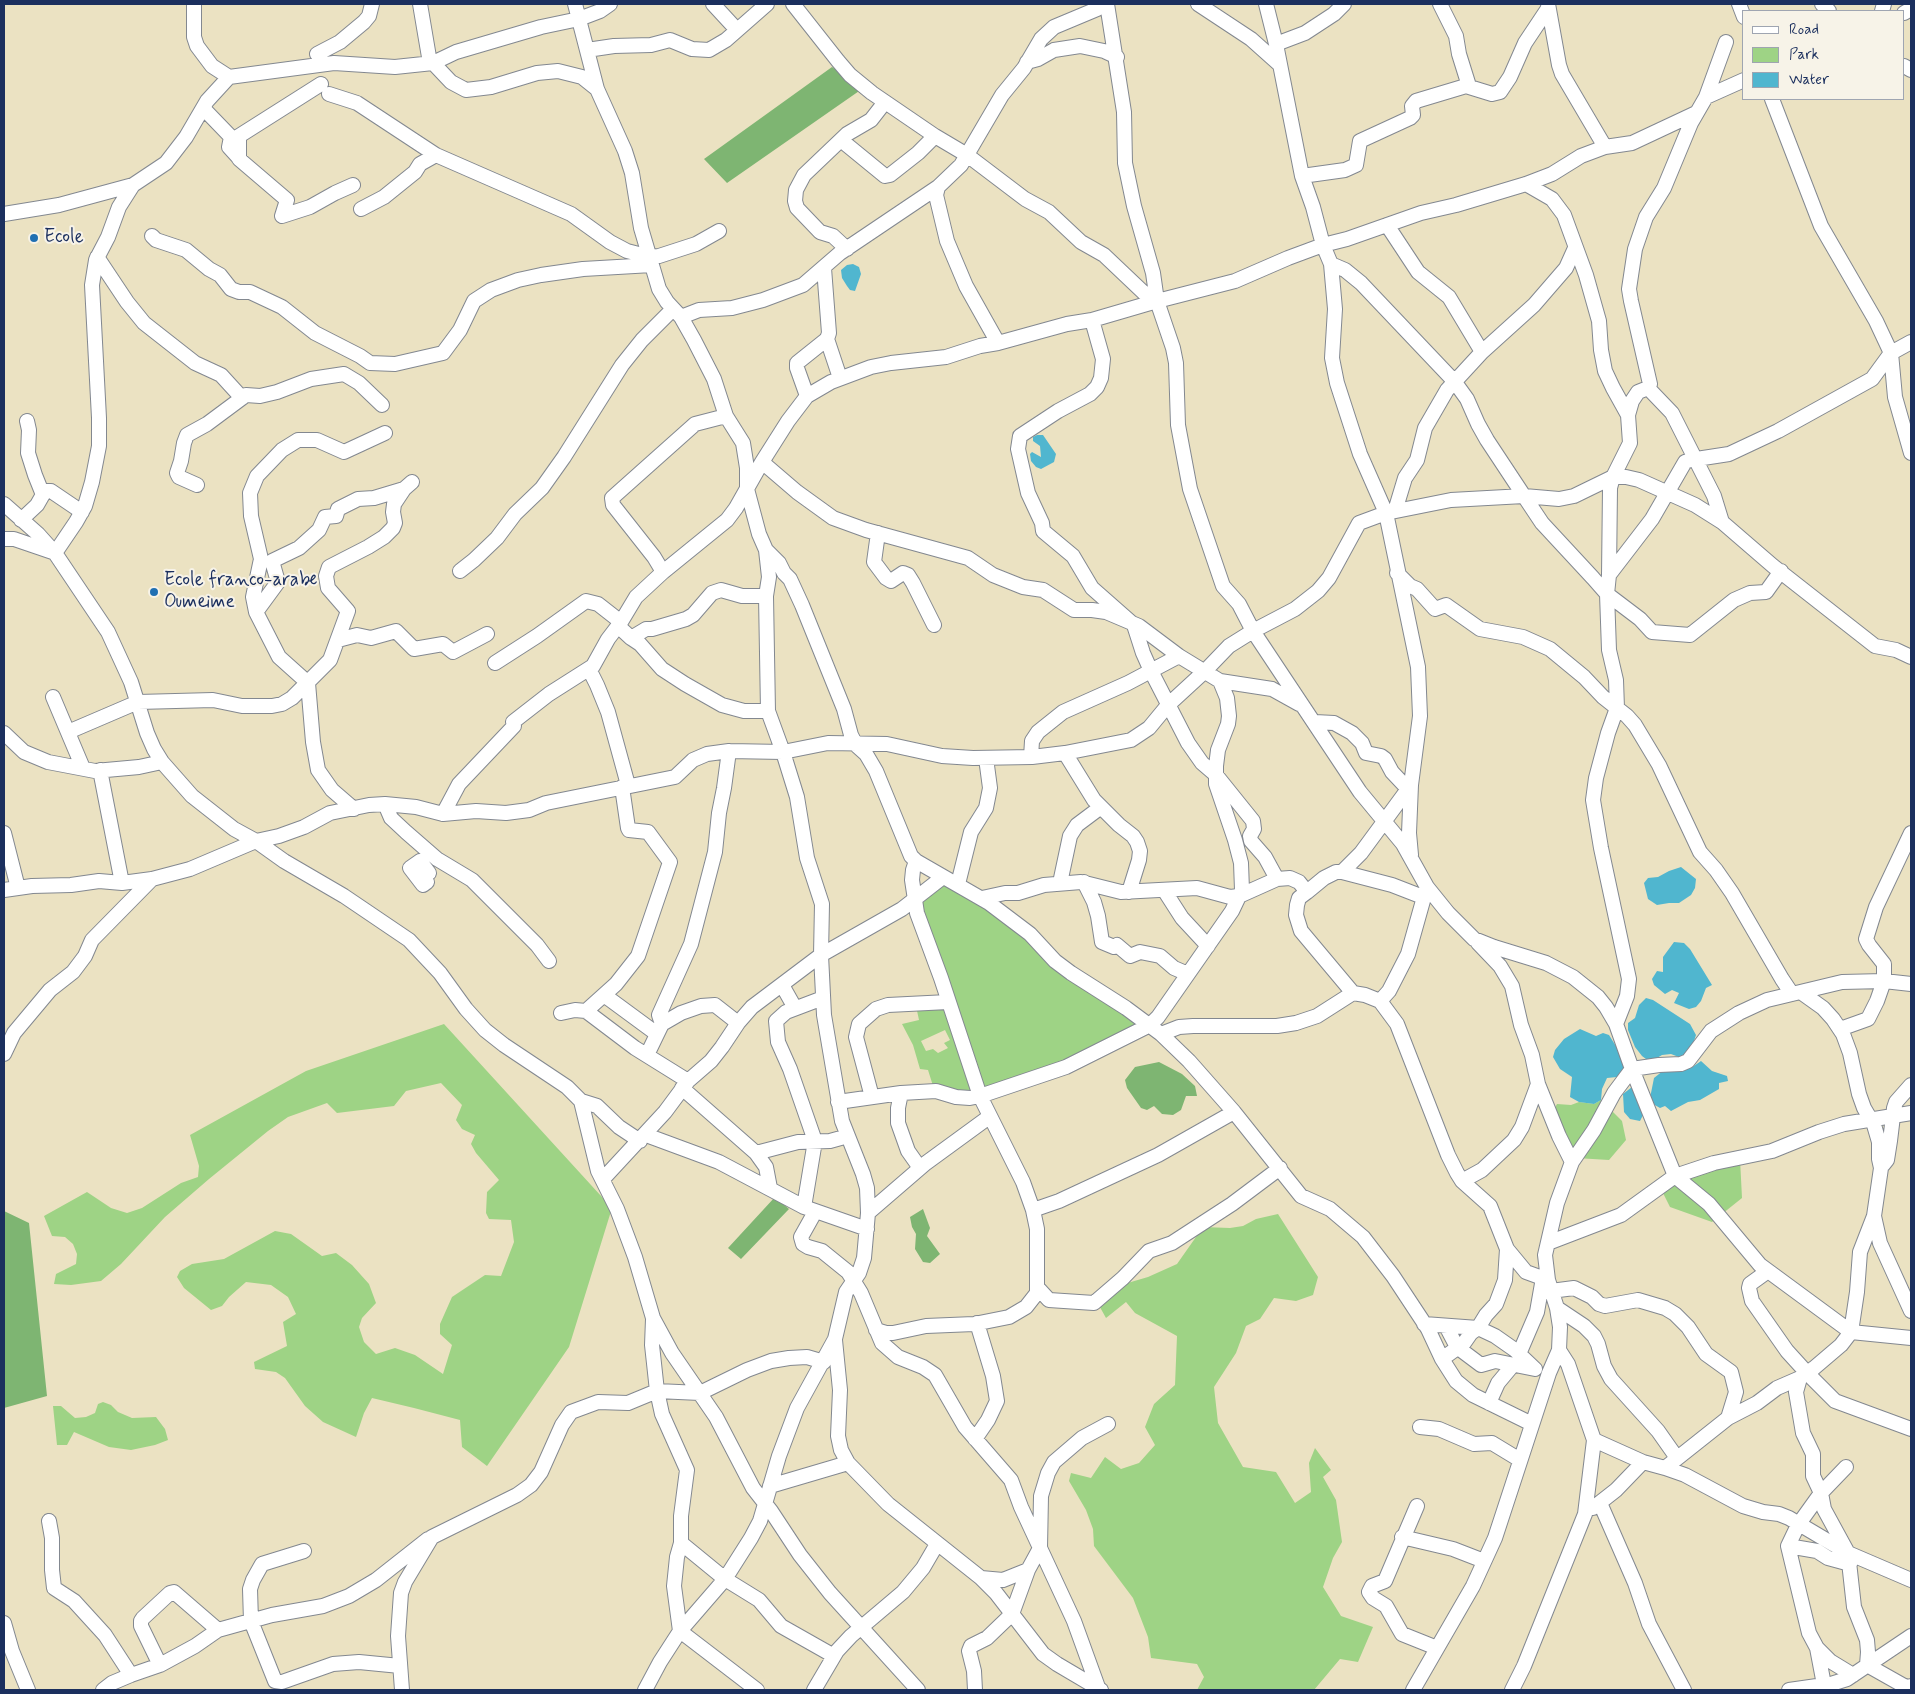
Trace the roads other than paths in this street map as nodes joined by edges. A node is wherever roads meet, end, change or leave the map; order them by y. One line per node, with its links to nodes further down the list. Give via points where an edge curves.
1 (194, 4): 26 (street, via 194,37 198,46 212,66)
2 (372, 4): 21 (street, via 364,22 340,42)
3 (420, 4): 24 (street)
4 (575, 4): 16 (street)
5 (610, 4): 16 (street)
6 (713, 4): 17 (street)
7 (767, 4): 17 (street)
8 (793, 4): 32 (street, via 850,75)
9 (1103, 4): 23 (street, via 1054,27 1041,39)
10 (1107, 4): 22 (street)
11 (1198, 4): 25 (street, via 1251,39)
12 (1266, 4): 19 (street)
13 (1344, 4): 19 (street, via 1305,33)
14 (1440, 4): 28 (street, via 1456,36)
15 (1548, 7): 28 (street, via 1501,91 1492,94); 37 (street, via 1562,74)
16 (578, 19): 20 (street); 24 (street, via 456,52)
17 (737, 30): 20 (street, via 709,50 692,49 670,40 651,46)
18 (1726, 42): 30 (street)
19 (1276, 44): 25 (street)
20 (587, 50): 29 (street)
21 (317, 54)
22 (1117, 57): 23 (street, via 1080,46 1054,50); 58 (street, via 1124,112 1124,162 1153,273)
23 (1027, 62): 39 (street, via 1002,95)
24 (432, 63): 26 (street, via 395,67 334,63); 29 (street, via 451,82 466,90 558,71 582,77)
25 (1279, 64): 41 (street)
26 (229, 77): 33 (street)
27 (1742, 81): 30 (street)
28 (1469, 86): 41 (street, via 1414,102 1410,118 1360,142 1356,165 1345,170)
29 (598, 89): 55 (street, via 625,151)
30 (1706, 97): 34 (street)
31 (1772, 100): 65 (street, via 1821,226 1876,321)
32 (885, 102): 35 (street); 36 (street, via 870,120)
33 (204, 108): 40 (street, via 231,137 229,147); 43 (street, via 166,163)
34 (1696, 113): 37 (street, via 1632,143); 68 (street, via 1664,188 1646,217 1635,249 1630,301 1646,361 1650,381)
35 (935, 136): 36 (street, via 918,154 885,176); 39 (street)
36 (841, 140): 53 (street, via 804,175 796,190 795,201 797,208 820,232 833,236)
37 (1605, 147): 42 (street)
38 (436, 155): 40 (street, via 357,103 325,89 239,136); 46 (street, via 420,164 415,172 384,197); 55 (street, via 571,214 619,248)
39 (967, 156): 45 (street); 58 (street, via 1025,199 1049,212 1082,242 1104,255 1142,292)
40 (239, 158): 44 (street, via 286,200 282,216 310,207)
41 (1302, 176): 51 (street)
42 (1526, 184): 48 (street); 52 (street, via 1557,203)
43 (133, 185): 47 (street, via 59,205); 54 (street, via 119,207)
44 (353, 185)
45 (938, 187): 53 (street); 63 (street, via 936,195 947,241 966,286)
46 (361, 209)
47 (4, 214)
48 (1387, 225): 51 (street); 64 (street, via 1418,272 1449,296)
49 (719, 231): 55 (street, via 696,244)
50 (152, 236): 55 (street, via 186,250 220,275 231,289 250,292 282,307 315,333 370,363 395,364 443,353 460,330 474,301 491,290 518,280)
51 (1322, 245): 56 (street); 58 (street, via 1235,281)
52 (1575, 248): 64 (street, via 1566,268 1534,305); 72 (street, via 1599,321 1605,371)
53 (847, 249): 57 (street)
54 (97, 257): 70 (street, via 144,323 195,363 221,375); 88 (street, via 92,285 99,446)
55 (651, 261): 59 (street, via 659,289)
56 (1331, 264): 67 (street, via 1361,283); 89 (street, via 1335,310 1332,358 1337,383 1360,454)
57 (824, 268): 59 (street, via 793,290 732,308); 61 (street)
58 (1157, 301): 60 (street); 107 (street, via 1176,363 1178,425 1190,490 1223,586 1239,604)
59 (677, 313): 73 (street, via 714,379); 96 (street, via 642,340 622,365 542,488 497,538)
60 (1092, 320): 63 (street); 106 (street, via 1103,360 1097,387 1020,436 1019,454 1025,485 1043,531 1073,556 1092,588)
61 (827, 339): 66 (street); 69 (street, via 797,363)
62 (1911, 342): 65 (street)
63 (998, 344): 66 (street, via 946,357 871,367)
64 (1482, 352): 67 (street)
65 (1890, 354): 76 (street, via 1895,397); 77 (street, via 1872,378 1778,431 1729,454)
66 (840, 378): 69 (street)
67 (1454, 381): 85 (street, via 1468,399 1487,440); 89 (street, via 1425,428 1417,460)
68 (1648, 388): 72 (street, via 1635,396); 78 (street, via 1672,413)
69 (807, 396): 79 (street)
70 (242, 398): 71 (street, via 271,394 311,379 344,374 359,383); 81 (street, via 187,435 177,473)
71 (382, 405)
72 (1628, 415): 80 (street, via 1630,443)
73 (726, 416): 82 (street, via 743,443); 97 (street, via 695,424 612,498 612,505)
74 (28, 421): 84 (street, via 28,453)
75 (385, 433): 103 (street, via 344,452 317,440 298,440 282,450 257,476 250,492 251,516 261,559 253,597)
76 (1911, 453)
77 (1711, 458): 78 (street); 86 (street)
78 (1696, 459): 83 (street, via 1685,462); 86 (street)
79 (762, 462): 82 (street); 92 (street, via 825,514)
80 (1613, 477): 83 (street, via 1639,480); 85 (street, via 1574,496); 100 (street, via 1609,500)
81 (197, 485)
82 (747, 489): 94 (street); 97 (street, via 727,520)
83 (1668, 493): 91 (street); 100 (street)
84 (44, 495): 88 (street, via 45,491 51,491); 90 (street)
85 (1524, 496): 89 (street, via 1451,500); 101 (street, via 1542,523)
86 (1714, 496): 91 (street)
87 (4, 504): 90 (street)
88 (82, 512): 95 (street)
89 (1390, 512): 99 (street); 107 (street, via 1359,523 1329,578 1306,602)
90 (21, 520): 95 (street)
91 (1722, 522): 98 (street)
92 (878, 533): 105 (street, via 874,562 891,581 903,573 908,575); 106 (street, via 968,558 993,575 1023,587 1043,590 1074,610 1106,612)
93 (4, 539): 95 (street)
94 (766, 550): 102 (street, via 769,577); 128 (street, via 790,579 802,605)
95 (55, 552): 120 (street, via 108,632)
96 (460, 571)
97 (663, 572): 104 (street, via 636,597)
98 (1781, 572): 101 (street, via 1766,592 1750,593 1734,600 1687,636 1652,632); 112 (street, via 1875,646)
99 (1397, 573): 123 (street, via 1435,609 1446,605 1480,629 1523,637 1550,650 1568,662 1602,697); 139 (street, via 1418,668 1420,716)
100 (1610, 575): 101 (street)
101 (1607, 594): 123 (street, via 1609,650)
102 (766, 596): 109 (street, via 742,596 721,590 712,593 686,619 646,629); 124 (street)
103 (256, 612): 110 (street, via 278,582 272,561 299,548 319,530 325,517 336,516 338,509 358,499 374,498 408,485 394,504 393,528 368,547 329,567 326,576 328,588 348,611); 118 (street, via 280,657)
104 (619, 624): 109 (street); 113 (street, via 598,604 586,601); 114 (street, via 596,662)
105 (934, 625)
106 (1134, 625): 111 (street); 115 (street)
107 (1253, 631): 116 (street, via 1229,646); 122 (street)
108 (487, 634): 110 (street, via 453,652 443,644 414,649 396,631 371,638 357,635)
109 (631, 638): 124 (street, via 662,669 722,705 744,711)
110 (338, 640): 118 (street, via 330,660)
111 (1179, 656): 115 (street); 116 (street)
112 (1911, 657)
113 (495, 662)
114 (588, 669): 138 (street, via 608,712); 143 (street, via 549,694 513,724 459,784)
115 (1151, 671): 121 (street); 132 (street, via 1063,712 1035,736 1030,748)
116 (1206, 671): 117 (street); 121 (street)
117 (1220, 682): 122 (street, via 1272,689); 137 (street, via 1227,698 1229,716 1218,750)
118 (308, 683): 120 (street, via 282,704 272,706 242,706 213,700); 142 (street, via 318,770 332,790)
119 (53, 697): 126 (street)
120 (138, 702): 126 (street); 134 (street, via 147,734)
121 (1168, 705): 131 (street, via 1149,728 1131,740); 137 (street, via 1196,756)
122 (1303, 707): 125 (street)
123 (1618, 708): 176 (street, via 1631,720 1659,764 1700,852 1732,894 1782,979); 185 (street, via 1608,733 1593,800 1628,979 1627,996)
124 (768, 711): 130 (street)
125 (1315, 722): 139 (street, via 1334,723 1352,733 1366,753 1385,759 1392,772); 144 (street, via 1360,792)
126 (68, 732): 135 (street)
127 (4, 733): 135 (street, via 33,757)
128 (856, 745): 130 (street, via 828,743); 133 (street, via 887,744 942,756); 149 (street, via 876,771 908,850)
129 (728, 751): 130 (street); 138 (street, via 700,755 675,777); 187 (street, via 718,813 716,852 691,944 659,1015)
130 (783, 752): 169 (street, via 797,797 807,858 822,904)
131 (1065, 753): 132 (street); 141 (street, via 1087,791)
132 (1031, 757): 133 (street)
133 (986, 758): 157 (street, via 990,793 986,808 971,832)
134 (162, 762): 136 (street); 147 (street, via 192,796 234,829)
135 (83, 768): 136 (street)
136 (100, 770): 155 (street)
137 (1216, 775): 153 (street, via 1253,821 1251,842 1265,857); 164 (street, via 1240,863 1242,890)
138 (625, 786): 143 (street, via 506,814 476,811); 177 (street, via 629,830 648,832 670,862 638,956 626,974)
139 (1410, 787): 144 (street); 148 (street, via 1408,833)
140 (384, 804): 142 (street); 143 (street); 170 (street, via 391,818 437,859 472,880)
141 (1101, 807): 156 (street, via 1081,822 1070,836); 161 (street, via 1138,842 1139,860)
142 (354, 809): 147 (street, via 330,813 304,827)
143 (443, 814)
144 (1385, 821): 148 (street); 150 (street)
145 (4, 833): 158 (street)
146 (1911, 833): 172 (street, via 1876,908 1866,939 1884,964)
147 (256, 841): 152 (street, via 198,866); 199 (street, via 409,940 485,1030 568,1087)
148 (1412, 860): 163 (street)
149 (916, 861): 151 (street); 166 (street, via 912,880)
150 (1342, 872): 162 (street, via 1324,878); 163 (street)
151 (943, 877): 157 (street); 166 (street)
152 (152, 879): 155 (street); 190 (street, via 92,940 73,972 50,990 14,1033)
153 (1276, 879): 162 (street, via 1295,880); 164 (street)
154 (1084, 882): 156 (street); 161 (street); 171 (street, via 1094,902 1102,942 1114,947 1118,945 1130,956 1140,952 1160,956 1174,968)
155 (122, 883): 158 (street, via 99,881)
156 (1060, 883): 165 (street)
157 (958, 884): 165 (street)
158 (18, 888): 159 (street)
159 (4, 890)
160 (1164, 890): 161 (street); 164 (street, via 1197,888 1230,897); 168 (street, via 1182,918)
161 (1129, 892)
162 (1307, 892): 175 (street, via 1296,905 1301,931)
163 (1425, 892): 167 (street); 179 (street, via 1405,963)
164 (1239, 896): 168 (street)
165 (982, 898): 186 (street, via 1015,921 1055,961)
166 (914, 900): 169 (street); 180 (street)
167 (1474, 939): 185 (street, via 1560,969 1574,977 1598,997); 193 (street, via 1500,966 1512,986)
168 (1208, 946): 171 (street)
169 (821, 955): 173 (street); 178 (street)
170 (549, 961)
171 (1188, 974): 186 (street)
172 (1884, 981): 174 (street); 176 (street, via 1842,982); 188 (street, via 1868,1019)
173 (782, 984): 181 (street); 184 (street)
174 (1911, 984)
175 (1353, 992): 179 (street); 189 (street, via 1316,1016 1296,1023 1179,1027)
176 (1797, 993): 188 (street, via 1823,1008); 192 (street, via 1758,1004 1721,1023 1705,1036 1688,1062)
177 (604, 995): 182 (street); 187 (street)
178 (823, 998): 181 (street); 200 (street)
179 (1380, 1001): 216 (street, via 1397,1024 1448,1155)
180 (948, 1002): 197 (street); 198 (street, via 888,1006 876,1009 862,1020 856,1037)
181 (795, 1008): 208 (street, via 780,1016 776,1029)
182 (586, 1011): 183 (street); 191 (street)
183 (561, 1012)
184 (738, 1022): 187 (street, via 721,1008 708,1004 681,1013); 194 (street, via 711,1062)
185 (1616, 1024): 192 (street)
186 (1150, 1025): 189 (street); 197 (street, via 1066,1067)
187 (659, 1029): 191 (street)
188 (1840, 1029): 205 (street)
189 (1161, 1034): 201 (street)
190 (4, 1054)
191 (647, 1055): 194 (street)
192 (1632, 1069): 210 (street); 214 (street)
193 (1538, 1084): 210 (street); 216 (street, via 1514,1140 1482,1170)
194 (685, 1085): 207 (street); 209 (street)
195 (1911, 1085): 203 (street, via 1896,1102)
196 (901, 1094): 197 (street, via 936,1091 956,1097); 198 (street); 211 (street, via 898,1123 908,1151)
197 (980, 1096): 204 (street)
198 (872, 1097): 200 (street)
199 (581, 1101): 207 (street, via 597,1106 619,1126); 215 (street, via 598,1171)
200 (838, 1102): 206 (street)
201 (1234, 1112): 212 (street); 219 (street, via 1158,1155)
202 (1911, 1113): 203 (street)
203 (1893, 1115): 205 (street); 213 (street, via 1887,1160)
204 (990, 1117): 211 (street); 219 (street)
205 (1870, 1118): 213 (street, via 1877,1132); 214 (street, via 1819,1132 1772,1151 1714,1163)
206 (848, 1136): 208 (street); 220 (street, via 867,1188)
207 (643, 1138): 215 (street); 217 (street, via 719,1162)
208 (815, 1141): 209 (street); 218 (street)
209 (756, 1153): 217 (street, via 766,1167)
210 (1572, 1162): 223 (street)
211 (920, 1168): 220 (street)
212 (1280, 1168): 230 (street, via 1172,1243 1149,1251 1094,1303 1049,1300); 235 (street, via 1301,1196 1330,1209 1363,1237)
213 (1882, 1168): 221 (street)
214 (1675, 1176): 223 (street, via 1621,1216); 225 (street, via 1708,1204 1753,1258)
215 (603, 1179): 233 (street, via 635,1257)
216 (1462, 1181): 224 (street, via 1490,1206)
217 (770, 1188): 218 (street)
218 (809, 1210): 222 (street); 227 (street, via 802,1242 828,1255)
219 (1033, 1210): 230 (street, via 1038,1229)
220 (868, 1213): 222 (street)
221 (1874, 1216): 232 (street, via 1880,1244); 239 (street, via 1860,1252 1856,1310)
222 (867, 1229): 227 (street, via 863,1265)
223 (1548, 1243): 229 (street, via 1545,1255)
224 (1507, 1248): 226 (street); 228 (street)
225 (1768, 1271): 239 (street); 248 (street, via 1750,1284 1752,1302)
226 (1526, 1272): 228 (street); 229 (street)
227 (854, 1280): 238 (street); 241 (street, via 846,1292)
228 (1505, 1280): 237 (street, via 1496,1304)
229 (1547, 1283): 231 (street); 244 (street, via 1538,1312); 252 (street, via 1574,1288 1605,1306 1638,1300 1675,1314 1706,1354 1731,1372 1736,1392)
230 (1037, 1287): 234 (street, via 1034,1299 1021,1310 1008,1317)
231 (1557, 1308): 243 (street); 259 (street, via 1594,1336 1611,1379 1658,1430)
232 (1911, 1311)
233 (653, 1318): 249 (street, via 652,1345); 250 (street)
234 (977, 1323): 238 (street, via 926,1326 894,1333); 257 (street, via 997,1401)
235 (1424, 1324): 236 (street); 245 (street)
236 (1446, 1326): 237 (street); 242 (street)
237 (1478, 1328): 242 (street); 244 (street, via 1495,1336)
238 (876, 1330): 257 (street, via 882,1343 893,1354 930,1371)
239 (1851, 1332): 240 (street); 248 (street, via 1834,1352)
240 (1911, 1338)
241 (835, 1339): 246 (street); 262 (street, via 840,1390 838,1436)
242 (1457, 1348): 244 (street, via 1481,1365); 245 (street)
243 (1559, 1350): 247 (street); 258 (street, via 1568,1364)
244 (1516, 1359): 247 (street); 251 (street, via 1498,1382)
245 (1442, 1360): 251 (street, via 1462,1387)
246 (824, 1362): 250 (street, via 807,1357 771,1361); 265 (street, via 797,1408)
247 (1542, 1371): 254 (street)
248 (1803, 1375): 252 (street); 256 (street, via 1840,1404); 266 (street, via 1796,1392 1803,1433 1813,1454 1813,1476)
249 (658, 1391): 250 (street); 273 (street, via 628,1403 598,1402 571,1412 531,1485 518,1496); 275 (street, via 662,1414 687,1470 680,1516)
250 (700, 1393): 268 (street, via 748,1480)
251 (1488, 1403): 254 (street)
252 (1728, 1418): 259 (street)
253 (1108, 1424): 278 (street, via 1082,1438 1054,1462 1041,1496)
254 (1532, 1424): 260 (street)
255 (1420, 1428): 260 (street, via 1439,1429 1474,1444 1492,1444)
256 (1911, 1429)
257 (975, 1439): 278 (street, via 1011,1480)
258 (1594, 1440): 261 (street); 270 (street)
259 (1677, 1458): 264 (street)
260 (1520, 1460): 281 (street)
261 (1643, 1462): 264 (street); 267 (street)
262 (848, 1464): 265 (street); 276 (street, via 888,1504)
263 (1846, 1467): 266 (street)
264 (1665, 1468): 272 (street, via 1700,1482 1743,1506 1779,1514)
265 (770, 1486): 268 (street)
266 (1821, 1493): 272 (street); 280 (street, via 1825,1513)
267 (1600, 1503): 270 (street); 314 (street, via 1635,1583 1648,1624)
268 (765, 1504): 284 (street, via 751,1538); 289 (street, via 800,1555)
269 (1417, 1506): 274 (street)
270 (1584, 1514): 313 (street)
271 (49, 1521): 299 (street, via 54,1588 74,1601 105,1635)
272 (1798, 1525): 277 (street); 280 (street)
273 (432, 1537): 287 (street, via 376,1580 349,1596 324,1606); 298 (street, via 401,1593)
274 (1402, 1537): 281 (street, via 1453,1549); 293 (street, via 1385,1581 1372,1586 1369,1594 1386,1606 1402,1634)
275 (681, 1543): 284 (street); 291 (street, via 674,1586)
276 (937, 1544): 283 (street); 289 (street, via 911,1583)
277 (1788, 1546): 280 (street, via 1816,1551 1828,1558); 294 (street, via 1807,1627)
278 (1040, 1548): 282 (street); 311 (street)
279 (304, 1551): 287 (street, via 262,1564 250,1589)
280 (1849, 1559): 285 (street); 297 (street, via 1854,1607 1867,1640)
281 (1484, 1561): 293 (street)
282 (1028, 1570): 283 (street, via 1003,1580); 286 (street)
283 (981, 1578): 286 (street)
284 (725, 1579): 291 (street); 295 (street, via 760,1600 781,1626)
285 (1911, 1580)
286 (1012, 1614): 310 (street, via 969,1651); 311 (street, via 1043,1654)
287 (251, 1621): 290 (street); 298 (street, via 277,1682 333,1664 359,1662)
288 (4, 1623): 303 (street)
289 (862, 1627): 295 (street); 309 (street)
290 (218, 1630): 296 (street); 296 (street, via 174,1592 170,1593 141,1621)
291 (680, 1631): 306 (street); 307 (street)
292 (1911, 1636): 297 (street)
293 (1437, 1648): 312 (street)
294 (1817, 1648): 300 (street); 302 (street)
295 (834, 1656): 308 (street)
296 (160, 1665): 299 (street)
297 (1867, 1665): 300 (street); 301 (street)
298 (400, 1666): 305 (street)
299 (131, 1675): 304 (street)
300 (1853, 1675): 302 (street)
301 (1910, 1687)
302 (1824, 1688): 315 (street)
303 (28, 1690)
304 (103, 1690)
305 (402, 1690)
306 (645, 1690)
307 (757, 1690)
308 (814, 1690)
309 (918, 1690)
310 (975, 1690)
311 (1100, 1690)
312 (1413, 1690)
313 (1512, 1690)
314 (1684, 1690)
315 (1789, 1690)

